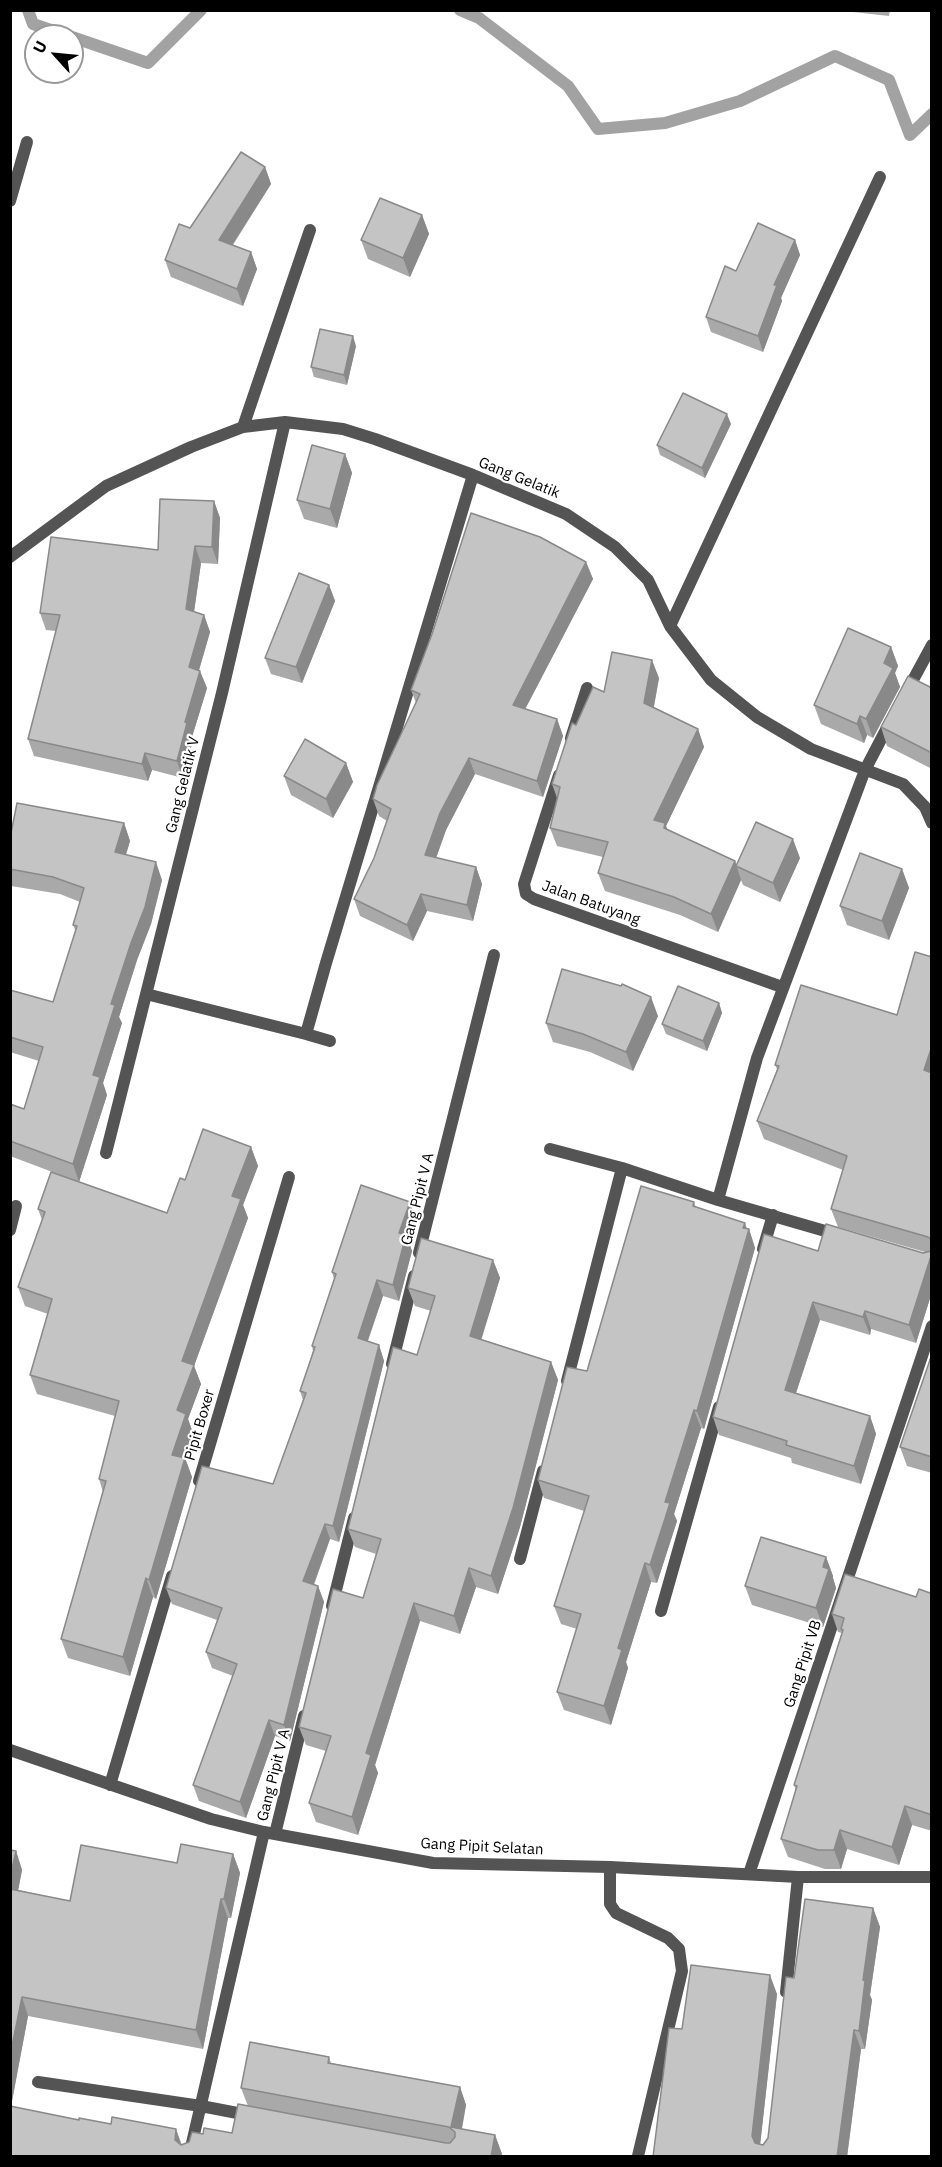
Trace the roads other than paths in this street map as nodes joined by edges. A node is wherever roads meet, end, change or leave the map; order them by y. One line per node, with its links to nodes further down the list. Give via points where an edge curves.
1 (27, 142): 3 (street)
2 (880, 177): 9 (street)
3 (10, 201)
4 (310, 230): 6 (street)
5 (285, 422): 6 (street, Gang Gelatik); 7 (street, Gang Gelatik, via 343,429); 16 (street, Gang Gelatik V)
6 (243, 427): 8 (street, Gang Gelatik, via 106,486)
7 (473, 475): 9 (street, Gang Gelatik, via 566,514 615,547 648,580); 17 (street)
8 (10, 557)
9 (670, 626): 12 (street, Gang Gelatik, via 711,680 757,717 811,749)
10 (932, 645): 12 (street)
11 (587, 688): 15 (street, Jalan Batuyang, via 524,884 526,894)
12 (865, 770): 13 (street, Gang Gelatik, via 903,784 925,807); 15 (street)
13 (932, 823)
14 (494, 955): 30 (street, Gang Pipit V A)
15 (782, 987): 23 (street, via 757,1058)
16 (146, 994): 17 (street); 20 (street, Gang Gelatik V)
17 (306, 1034): 18 (street)
18 (330, 1041)
19 (550, 1149): 21 (street)
20 (106, 1153)
21 (622, 1168): 23 (street); 32 (street)
22 (289, 1177): 34 (street, Pipit Boxer)
23 (718, 1200): 25 (street)
24 (16, 1206): 26 (street)
25 (773, 1215): 27 (street); 28 (street)
26 (11, 1224)
27 (852, 1239)
28 (760, 1260)
29 (932, 1326): 45 (street, Gang Pipit VB)
30 (390, 1371)
31 (722, 1396): 38 (street)
32 (562, 1398)
33 (547, 1456): 36 (street)
34 (194, 1498)
35 (356, 1510): 39 (street)
36 (520, 1559)
37 (174, 1567): 42 (street)
38 (661, 1611)
39 (330, 1614)
40 (306, 1707): 43 (street, Gang Pipit V A)
41 (10, 1750): 42 (street, Gang Pipit Selatan)
42 (110, 1785): 43 (street, Gang Pipit Selatan, via 211,1819)
43 (269, 1833): 44 (street, Gang Pipit Selatan, via 433,1863); 50 (street, Gang Pipit V A)
44 (610, 1867): 45 (street, Gang Pipit Selatan); 53 (street, via 610,1904 616,1913 669,1938 679,1949 682,1971)
45 (749, 1874): 46 (street, Gang Pipit Selatan)
46 (798, 1877): 47 (street, Gang Pipit Selatan); 48 (street)
47 (932, 1877)
48 (784, 2005)
49 (38, 2082): 50 (street)
50 (201, 2106): 51 (street); 52 (street, Gang Pipit V A)
51 (270, 2119)
52 (189, 2157)
53 (638, 2157)

